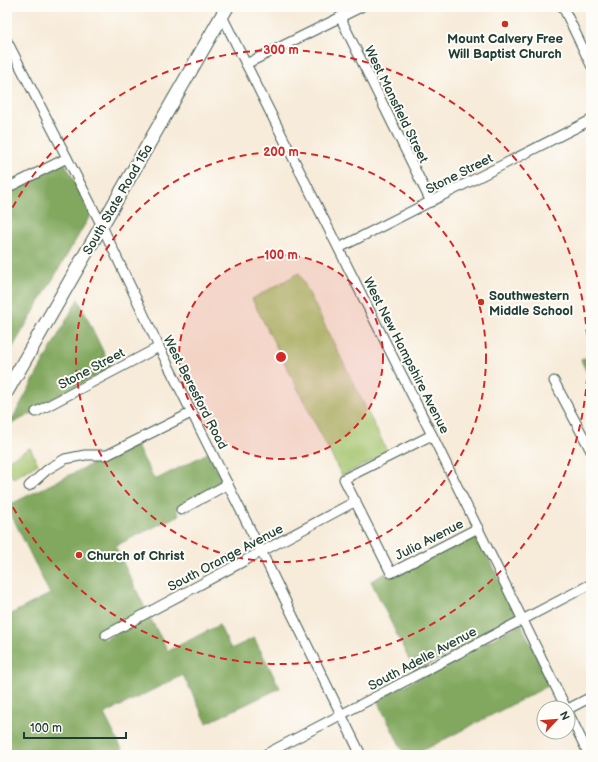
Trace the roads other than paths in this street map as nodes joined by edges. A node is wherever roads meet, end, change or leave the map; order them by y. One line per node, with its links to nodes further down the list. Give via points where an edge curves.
1 (361, 7): 4 (street)
2 (563, 7): 7 (street)
3 (224, 11): 6 (street, West New Hampshire Avenue); 12 (highway, South State Road 15a)
4 (340, 17): 6 (street); 11 (street, West Mansfield Street)
5 (7, 42): 9 (street, West Beresford Road)
6 (246, 64): 13 (street, West New Hampshire Avenue)
7 (591, 65)
8 (591, 120): 11 (street, Stone Street)
9 (67, 158): 10 (street); 12 (street, West Beresford Road)
10 (7, 188)
11 (430, 202): 13 (street, Stone Street)
12 (102, 226): 14 (street, West Beresford Road); 16 (highway, South State Road 15a)
13 (339, 248): 19 (street, West New Hampshire Avenue)
14 (159, 347): 17 (street, Stone Street); 18 (street, West Beresford Road)
15 (554, 381): 20 (street)
16 (7, 391)
17 (36, 412)
18 (193, 412): 21 (street, West Beresford Road); 22 (street, via 107,456 85,455 65,459 48,469)
19 (432, 435): 23 (street, via 344,479); 25 (street, West New Hampshire Avenue)
20 (591, 451)
21 (228, 484): 24 (street); 26 (street, West Beresford Road)
22 (29, 486)
23 (356, 501): 25 (street, Julia Avenue, via 391,573); 26 (street, South Orange Avenue)
24 (181, 510)
25 (478, 528): 28 (street, West New Hampshire Avenue)
26 (262, 553): 29 (street, South Orange Avenue); 33 (street, West Beresford Road)
27 (591, 584): 28 (street, South Adelle Avenue)
28 (523, 619): 31 (street, West New Hampshire Avenue); 33 (street, South Adelle Avenue)
29 (106, 635)
30 (591, 697): 32 (street)
31 (562, 700)
32 (576, 705)
33 (342, 715): 35 (street, South Adelle Avenue); 36 (street, West Beresford Road)
34 (576, 728): 37 (street, West New Hampshire Avenue)
35 (264, 755)
36 (361, 755)
37 (589, 755)

